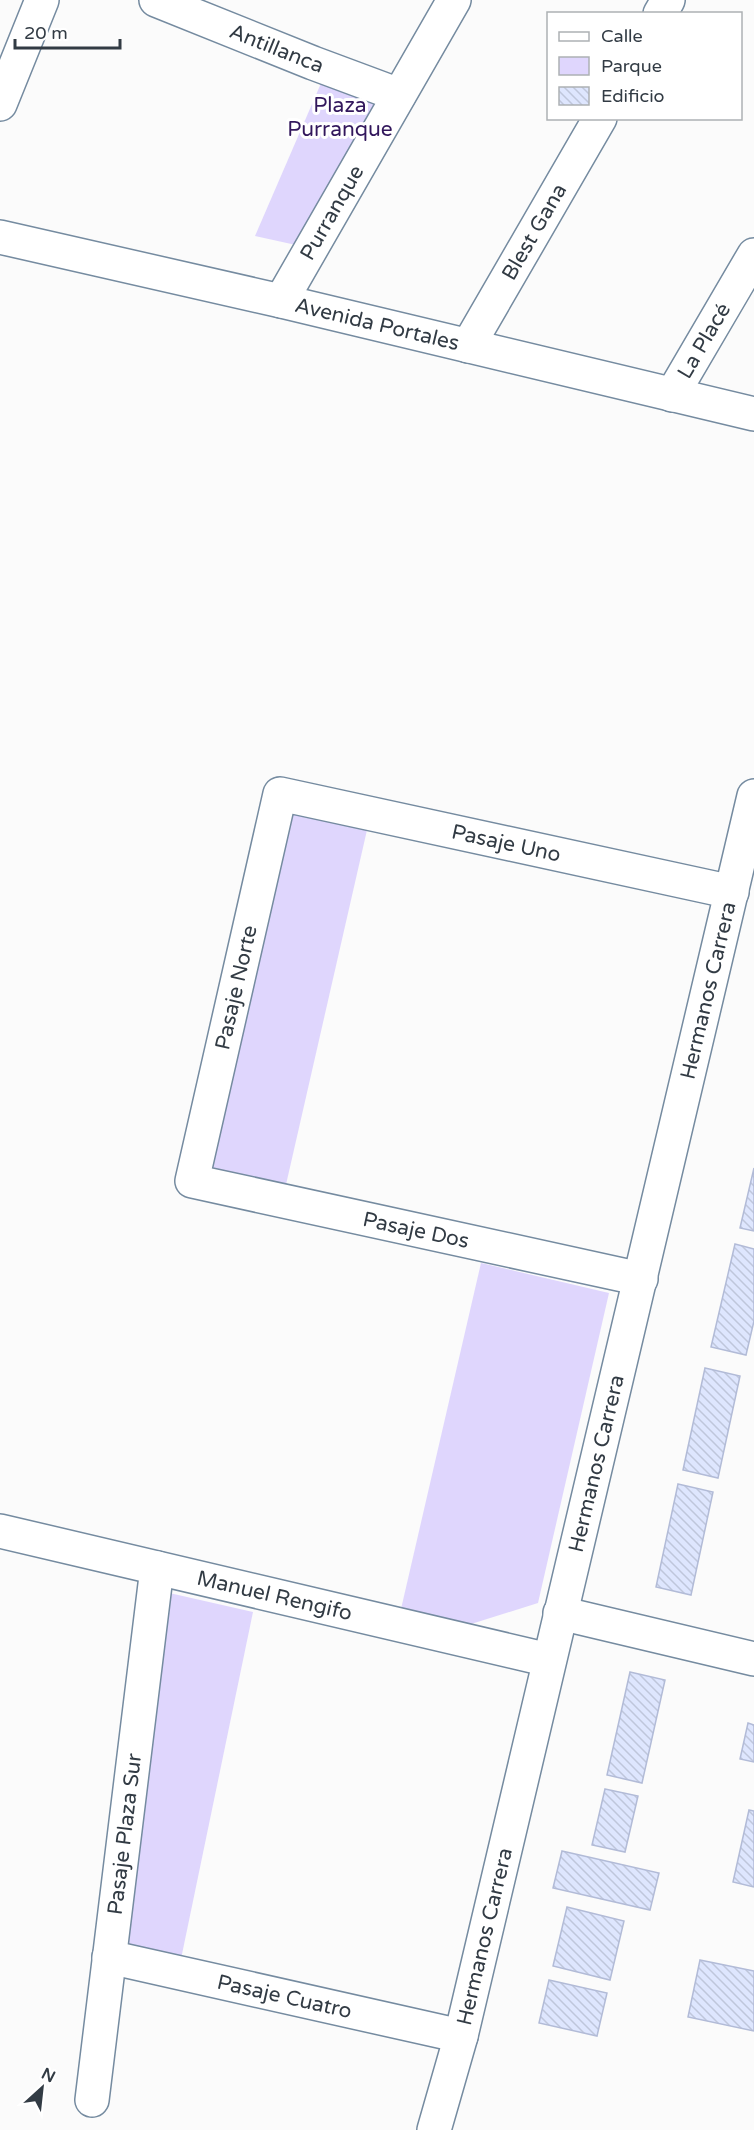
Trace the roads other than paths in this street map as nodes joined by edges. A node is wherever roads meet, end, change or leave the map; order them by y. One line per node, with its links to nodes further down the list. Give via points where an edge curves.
1 (42, 0): 5 (street)
2 (156, 0): 4 (street, Antillanca)
3 (453, 0): 4 (street, Purranque)
4 (399, 95): 9 (street, Purranque)
5 (0, 104)
6 (599, 120): 10 (street, Blest Gana)
7 (0, 237): 9 (street, Avenida Portales)
8 (754, 255): 11 (street, La Placé)
9 (281, 301): 10 (street, Avenida Portales)
10 (468, 346): 11 (street, Avenida Portales)
11 (672, 395): 12 (street, Avenida Portales)
12 (754, 414)
13 (280, 794): 15 (street, Pasaje Uno); 16 (street, Pasaje Norte)
14 (754, 796): 15 (street, Hermanos Carrera)
15 (732, 892): 17 (street, Hermanos Carrera)
16 (192, 1181): 17 (street, Pasaje Dos)
17 (641, 1279): 20 (street, Hermanos Carrera)
18 (0, 1531): 19 (street, Manuel Rengifo)
19 (157, 1568): 22 (street, Manuel Rengifo); 23 (street, Pasaje Plaza Sur)
20 (560, 1613): 21 (street); 22 (street, Hermanos Carrera)
21 (754, 1659)
22 (549, 1660): 24 (street, Hermanos Carrera)
23 (109, 1957): 24 (street, Pasaje Cuatro); 25 (street, Pasaje Plaza Sur)
24 (461, 2036): 26 (street, Hermanos Carrera)
25 (92, 2100)
26 (434, 2130)

